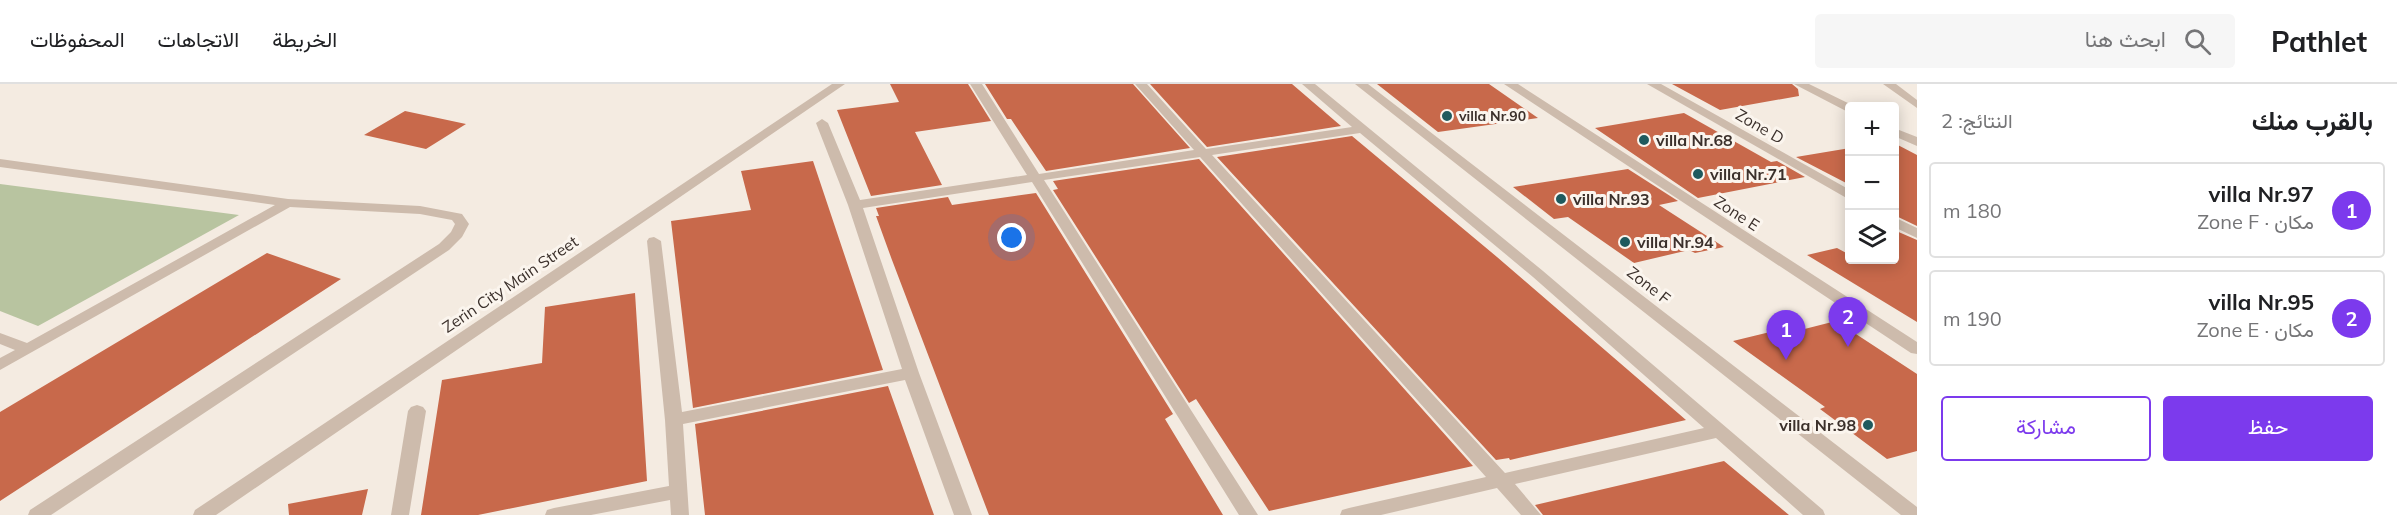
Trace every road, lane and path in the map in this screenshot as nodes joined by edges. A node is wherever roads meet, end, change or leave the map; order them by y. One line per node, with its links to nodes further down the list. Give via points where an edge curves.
1 (839, 84): 36 (street, Zerin City Main Street)
2 (976, 84): 18 (street)
3 (1141, 84): 16 (street)
4 (1308, 84): 13 (street)
5 (1361, 84): 45 (street, Zone F)
6 (1510, 84): 27 (street, Zone E)
7 (1653, 84): 19 (street, Zone D)
8 (1800, 84): 11 (street)
9 (1889, 84): 10 (street)
10 (1917, 105)
11 (1845, 106)
12 (822, 123): 21 (street)
13 (1361, 129): 16 (street); 32 (street, via 1538,274)
14 (1899, 133): 15 (street)
15 (1917, 142)
16 (1205, 154): 18 (street); 33 (street)
17 (0, 163): 20 (street)
18 (1037, 179): 21 (street); 41 (street)
19 (1845, 193)
20 (288, 203): 26 (street); 35 (street, via 420,210 457,217 462,224 444,247)
21 (855, 205): 29 (street)
22 (1899, 224): 23 (street)
23 (1917, 234)
24 (654, 242): 31 (street)
25 (0, 338): 26 (street)
26 (27, 349): 28 (street)
27 (1917, 350)
28 (0, 364)
29 (910, 373): 31 (street); 40 (street)
30 (417, 411): 37 (street)
31 (674, 420): 34 (street)
32 (1718, 431): 33 (street); 44 (street)
33 (1500, 479): 42 (street); 43 (street)
34 (678, 491): 38 (street); 39 (street)
35 (37, 515)
36 (202, 515)
37 (400, 515)
38 (554, 515)
39 (680, 515)
40 (963, 515)
41 (1249, 515)
42 (1349, 515)
43 (1532, 515)
44 (1816, 515)
45 (1914, 515)

